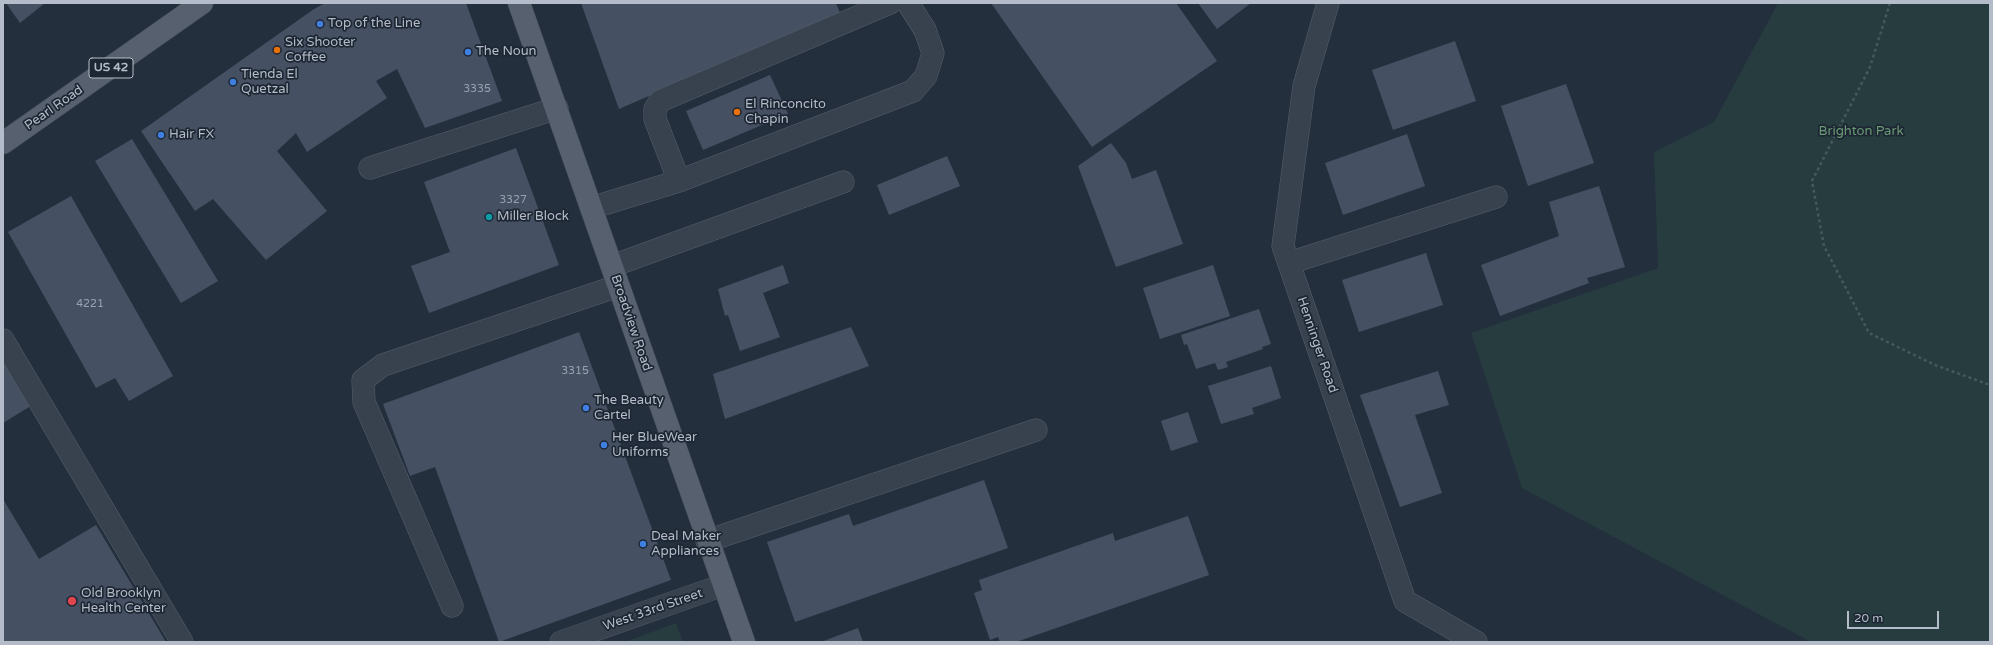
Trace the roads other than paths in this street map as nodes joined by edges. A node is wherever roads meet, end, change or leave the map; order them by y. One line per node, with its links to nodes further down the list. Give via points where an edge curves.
1 (202, 3): 7 (main road, Pearl Road / US 42)
2 (520, 3): 6 (main road, Broadview Road)
3 (890, 3): 9 (street, via 660,102 655,109 655,119)
4 (908, 3): 9 (street, via 926,30 933,53 926,76 913,91)
5 (1328, 3): 13 (street, Henninger Road, via 1304,86 1283,246)
6 (557, 108): 8 (street); 12 (main road, Broadview Road)
7 (8, 133)
8 (370, 168)
9 (679, 181): 12 (street)
10 (843, 182): 14 (street)
11 (1496, 197): 13 (street)
12 (591, 208): 14 (main road, Broadview Road)
13 (1289, 263): 24 (street, Henninger Road, via 1405,601)
14 (612, 266): 15 (main road, Broadview Road)
15 (618, 286): 18 (main road, Broadview Road); 20 (street, via 383,365 363,380 364,402)
16 (3, 340): 21 (street)
17 (1036, 430): 18 (street)
18 (707, 541): 19 (main road, Broadview Road)
19 (723, 585): 22 (street, West 33rd Street); 23 (main road, Broadview Road)
20 (452, 606)
21 (182, 642)
22 (561, 642)
23 (744, 642)
24 (1476, 642)

